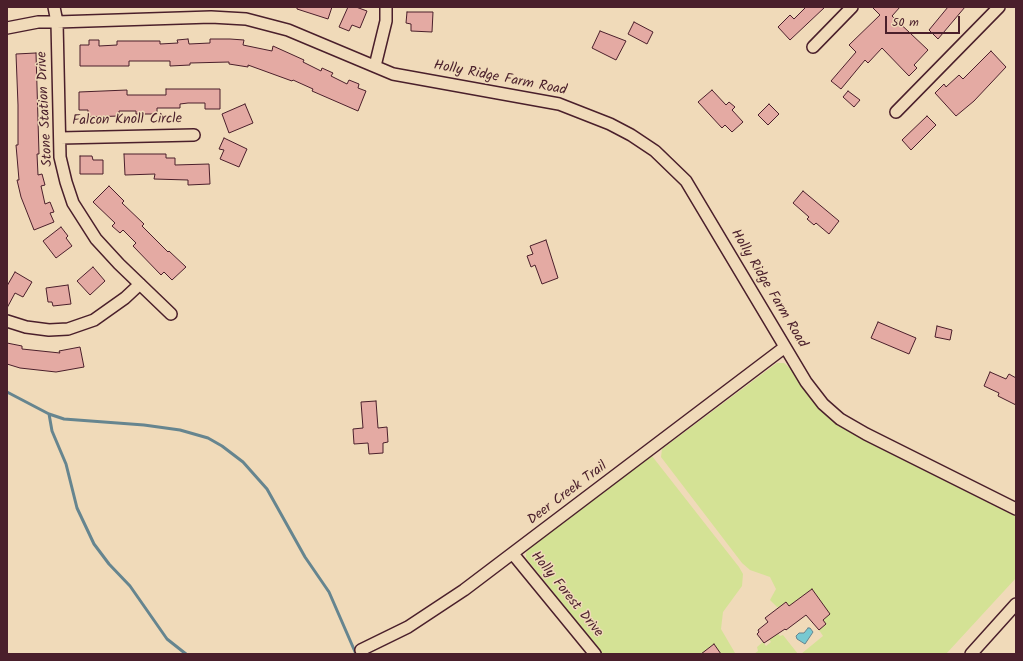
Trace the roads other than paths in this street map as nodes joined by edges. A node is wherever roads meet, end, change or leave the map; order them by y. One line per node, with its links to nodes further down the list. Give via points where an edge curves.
1 (54, 7): 5 (street, Stone Station Drive)
2 (386, 7): 8 (street, via 386,21)
3 (852, 7): 7 (street)
4 (999, 7): 9 (street)
5 (57, 22): 6 (street, Holly Ridge Farm Road, via 38,22); 8 (street, Holly Ridge Farm Road, via 211,17 246,19 288,30); 11 (street, Stone Station Drive)
6 (7, 28)
7 (814, 47)
8 (375, 66): 15 (street, Holly Ridge Farm Road, via 393,74 559,104 610,124 637,139 686,181)
9 (896, 112)
10 (194, 135): 11 (street, Falcon Knoll Circle)
11 (60, 138): 12 (street, Stone Station Drive, via 60,157 74,203 96,239)
12 (140, 284): 13 (street, Stone Station Drive); 14 (street, via 94,320 68,328 49,330 26,327)
13 (171, 314)
14 (7, 320)
15 (785, 347): 16 (street, Holly Ridge Farm Road, via 806,382 823,404 840,419); 17 (street, Deer Creek Trail)
16 (1016, 509)
17 (513, 554): 19 (street, Deer Creek Trail, via 408,627); 20 (street, Holly Forest Drive)
18 (1016, 604): 21 (street)
19 (361, 650)
20 (595, 654)
21 (971, 654)

